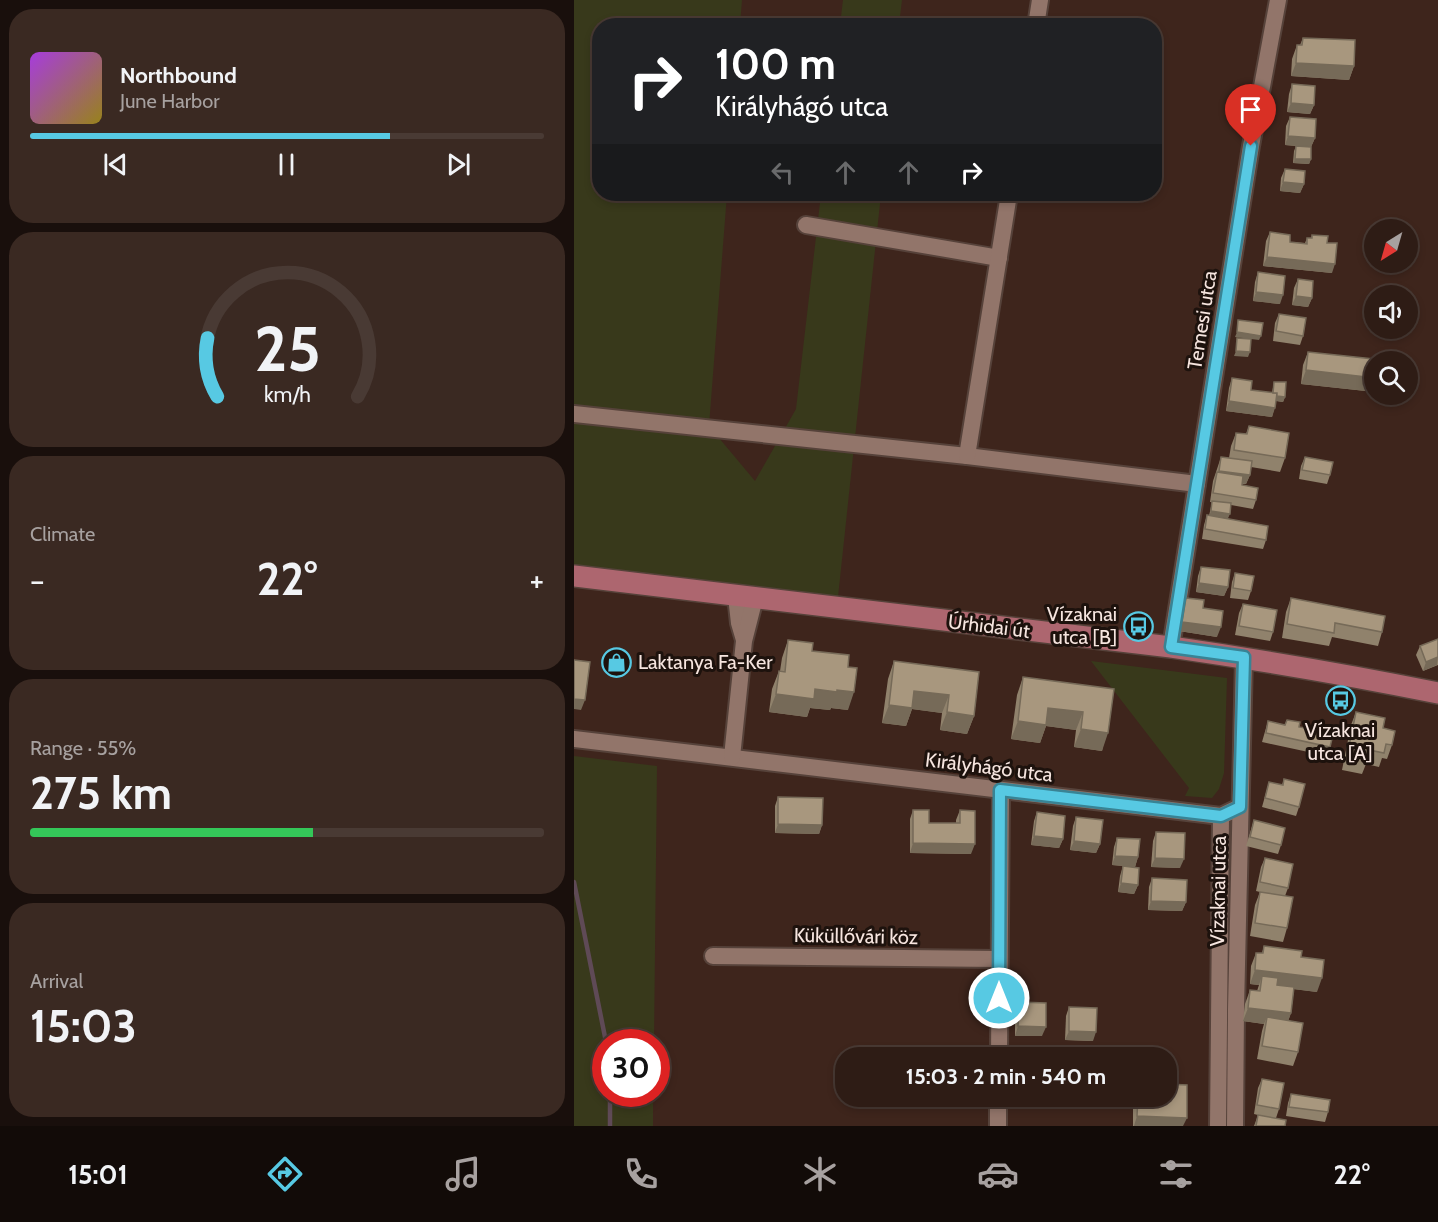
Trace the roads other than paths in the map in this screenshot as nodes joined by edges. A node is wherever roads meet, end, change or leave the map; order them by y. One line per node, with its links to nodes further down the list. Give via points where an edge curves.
1 (1040, 0): 3 (street)
2 (1278, 0): 9 (street, Temesi utca)
3 (1037, 18)
4 (1008, 201): 6 (street)
5 (806, 225): 6 (street)
6 (999, 258): 8 (street)
7 (574, 414): 8 (street)
8 (967, 456): 9 (street)
9 (1197, 484): 12 (street, Temesi utca)
10 (574, 576): 11 (main road, Úrhidai út)
11 (745, 597): 12 (main road, Úrhidai út); 16 (street, via 739,624 744,640)
12 (1171, 647): 13 (main road, Úrhidai út)
13 (1244, 657): 14 (main road, Úrhidai út); 18 (street, Vízaknai utca)
14 (1438, 693)
15 (574, 739): 16 (street, Királyhágó utca)
16 (732, 758): 17 (street, Királyhágó utca)
17 (1000, 790): 19 (street, Királyhágó utca); 21 (street)
18 (1240, 807): 19 (street); 26 (street, Vízaknai utca)
19 (1221, 816): 25 (street)
20 (713, 956): 21 (street, Küküllővári köz)
21 (999, 959): 22 (street)
22 (998, 1047)
23 (998, 1107): 24 (street)
24 (998, 1126)
25 (1218, 1126)
26 (1235, 1126)

